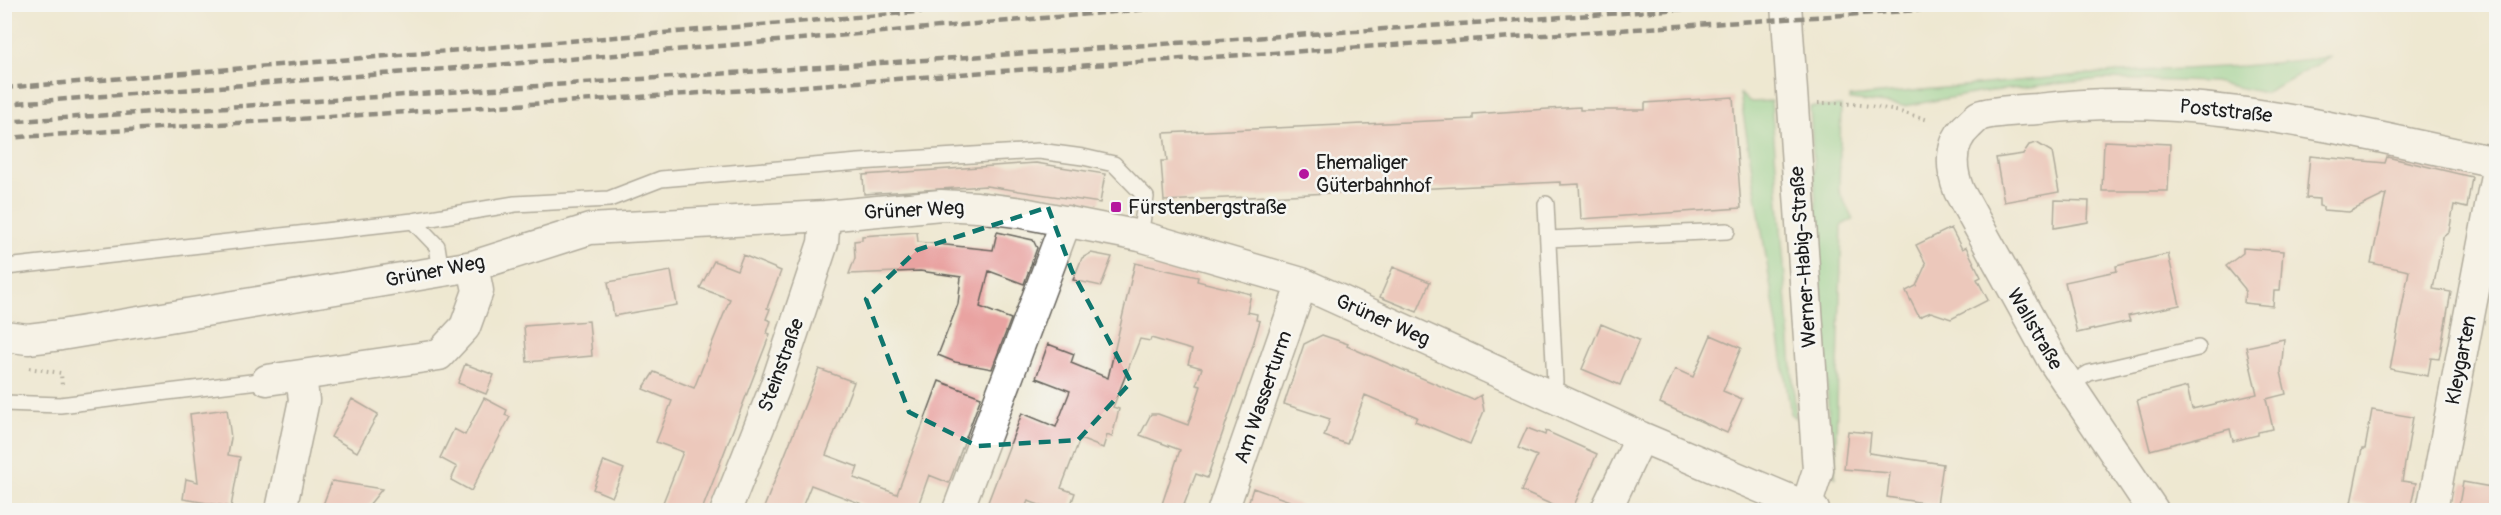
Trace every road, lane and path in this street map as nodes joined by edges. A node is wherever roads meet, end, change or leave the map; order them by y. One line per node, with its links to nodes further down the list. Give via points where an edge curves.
1 (1786, 4): 28 (street, Werner-Habig-Straße, via 1818,470)
2 (1809, 104): 3 (path, via 1844,102 1889,108)
3 (1928, 120)
4 (1959, 133): 5 (street, Poststraße, via 1979,116 2085,103 2199,106 2279,117); 24 (street, Wallstraße, via 1952,161 1959,191)
5 (2496, 162)
6 (2496, 175): 35 (street, Kleygarten)
7 (1546, 204): 13 (lane)
8 (825, 216): 10 (street, Grüner Weg, via 941,205); 14 (street, Grüner Weg, via 590,229); 30 (street, Steinstraße, via 823,243 775,387)
9 (413, 221): 12 (lane, via 515,204 609,199 662,178 1039,151 1114,164 1146,197); 15 (lane); 16 (lane, via 437,246)
10 (1066, 221): 12 (street, Grüner Weg); 31 (street)
11 (1726, 231): 13 (lane)
12 (1140, 236): 17 (street, Grüner Weg)
13 (1548, 239): 25 (lane, via 1555,382)
14 (473, 266): 16 (street, Grüner Weg); 21 (street, via 478,291 465,327 439,355)
15 (6, 267)
16 (441, 271): 18 (street, Grüner Weg, via 61,335 28,339)
17 (1302, 283): 25 (street, Grüner Weg); 32 (street, Am Wasserturm)
18 (4, 336)
19 (2198, 348): 24 (lane, via 2089,373)
20 (22, 367): 23 (path, via 61,373)
21 (301, 376): 22 (street); 29 (street, via 304,400)
22 (267, 380): 26 (lane, via 60,405)
23 (62, 384)
24 (2068, 385): 34 (street, Wallstraße)
25 (1550, 395): 27 (street, Grüner Weg)
26 (4, 403)
27 (1641, 437): 28 (street, Grüner Weg); 33 (street)
28 (1810, 509)
29 (282, 510)
30 (726, 510)
31 (958, 510)
32 (1223, 510)
33 (1606, 510)
34 (2153, 510)
35 (2432, 510)

